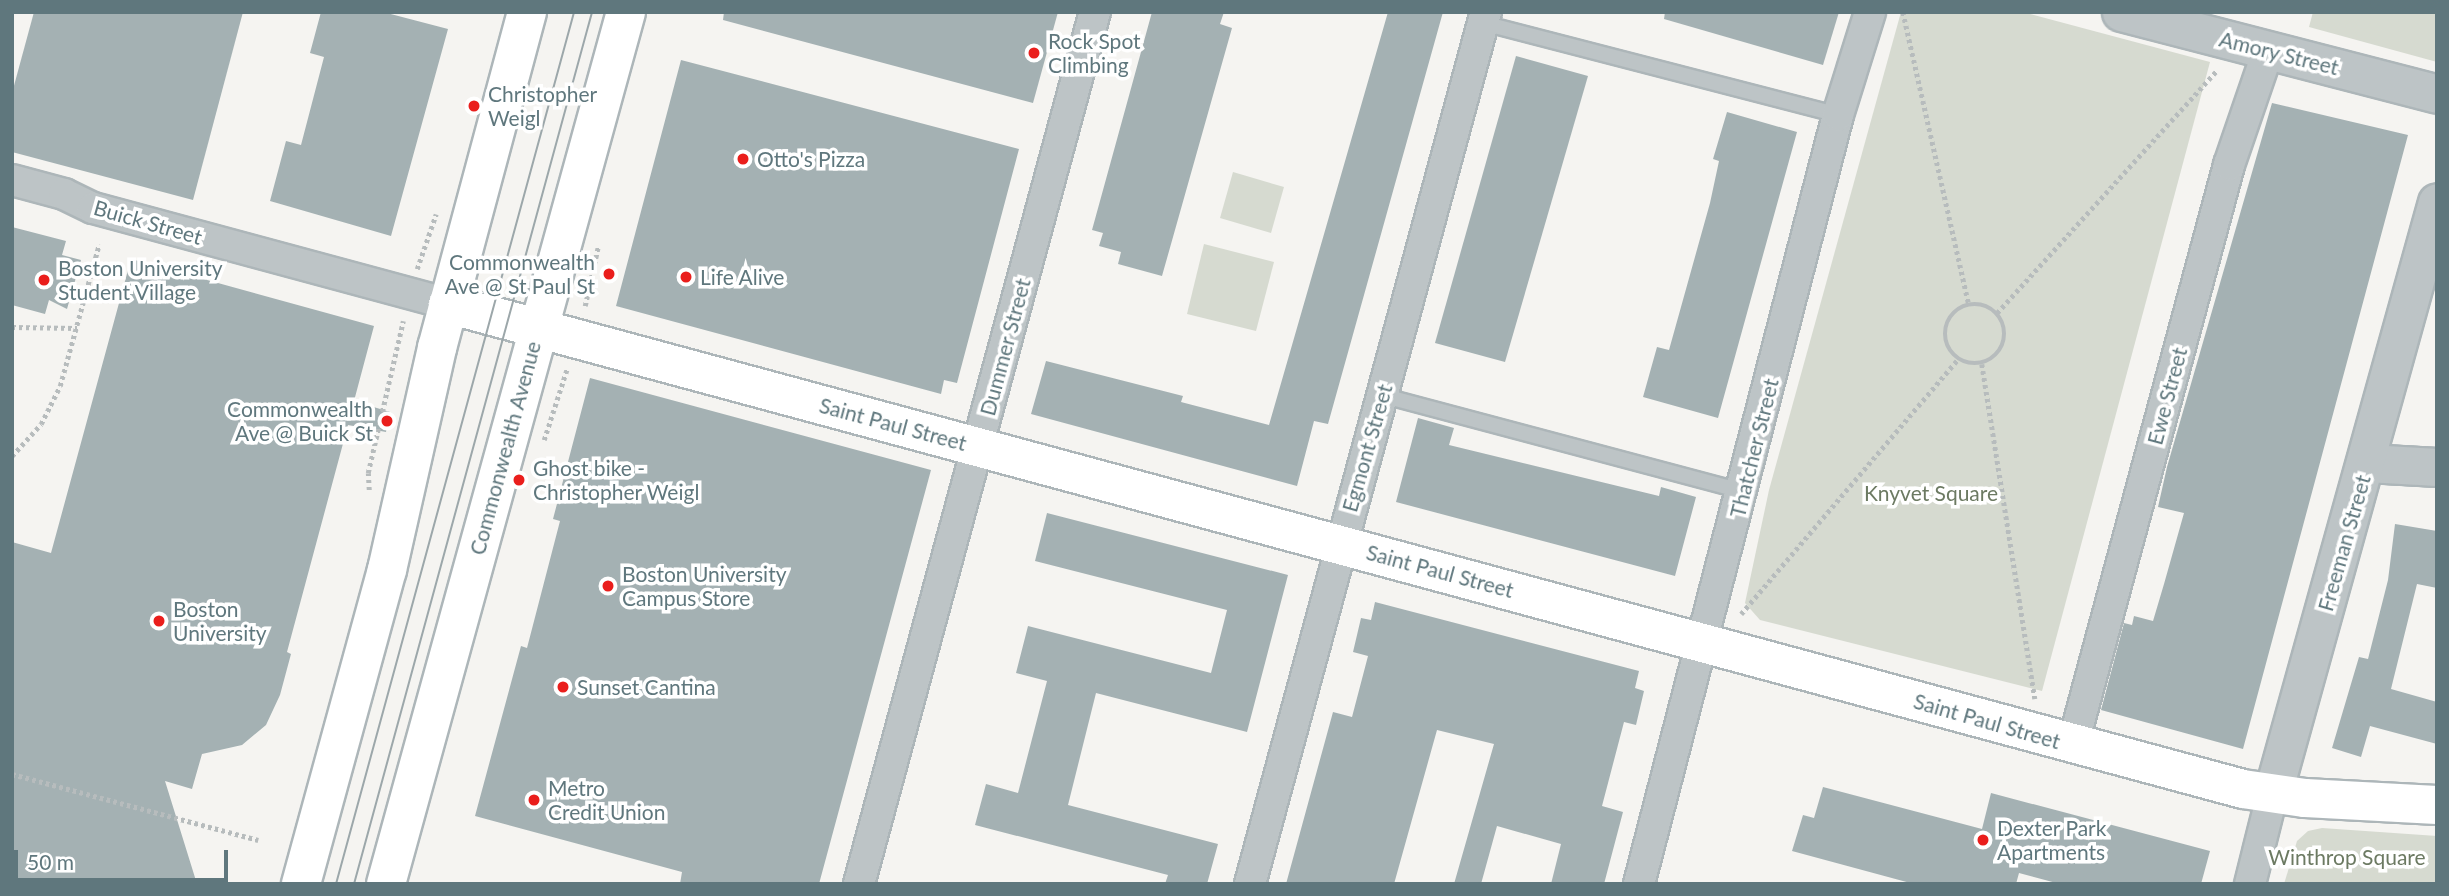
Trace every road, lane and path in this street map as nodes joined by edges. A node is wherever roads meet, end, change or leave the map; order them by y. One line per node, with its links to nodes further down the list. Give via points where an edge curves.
1 (527, 12): 14 (main road)
2 (626, 12): 20 (main road, Commonwealth Avenue)
3 (1095, 12): 24 (street, Dummer Street)
4 (1870, 12): 10 (street, Thatcher Street)
5 (1903, 12): 15 (path)
6 (2121, 12): 8 (street, Amory Street)
7 (1485, 18): 10 (lane); 23 (street, Egmont Street)
8 (2254, 47): 9 (street, Amory Street); 16 (path); 34 (street, Ewe Street, via 2229,165)
9 (2437, 94)
10 (1838, 115): 28 (street, Thatcher Street)
11 (12, 180): 14 (street, Buick Street, via 64,194 93,208)
12 (2437, 202): 26 (street, Freeman Street)
13 (99, 244): 19 (path)
14 (448, 304): 20 (main road, Saint Paul Street); 39 (main road, via 387,570)
15 (1969, 304): 16 (path); 21 (path, via 1959,309 1946,327 1948,348)
16 (1997, 313): 22 (path, via 2006,332 2005,343)
17 (402, 323): 29 (path, via 368,473)
18 (12, 327): 19 (path)
19 (77, 328): 25 (path, via 51,405)
20 (537, 328): 24 (main road, Saint Paul Street); 40 (main road, Commonwealth Avenue)
21 (1958, 359): 22 (path); 31 (path)
22 (1982, 364): 33 (path)
23 (1381, 395): 28 (lane); 30 (street, Egmont Street)
24 (979, 447): 30 (main road, Saint Paul Street); 41 (street, Dummer Street)
25 (13, 454)
26 (2367, 463): 27 (street); 36 (street, Freeman Street)
27 (2437, 467)
28 (1744, 492): 32 (street, Thatcher Street)
29 (370, 498)
30 (1340, 545): 32 (main road, Saint Paul Street); 42 (street, Egmont Street)
31 (1741, 614)
32 (1702, 641): 34 (main road, Saint Paul Street); 43 (street, Thatcher Street)
33 (2036, 704)
34 (2073, 744): 36 (main road, Saint Paul Street, via 2243,789)
35 (12, 774): 38 (path)
36 (2273, 792): 37 (main road, Saint Paul Street); 44 (street, Freeman Street)
37 (2437, 805)
38 (258, 840)
39 (301, 884)
40 (386, 884)
41 (859, 884)
42 (1250, 884)
43 (1639, 884)
44 (2250, 884)

